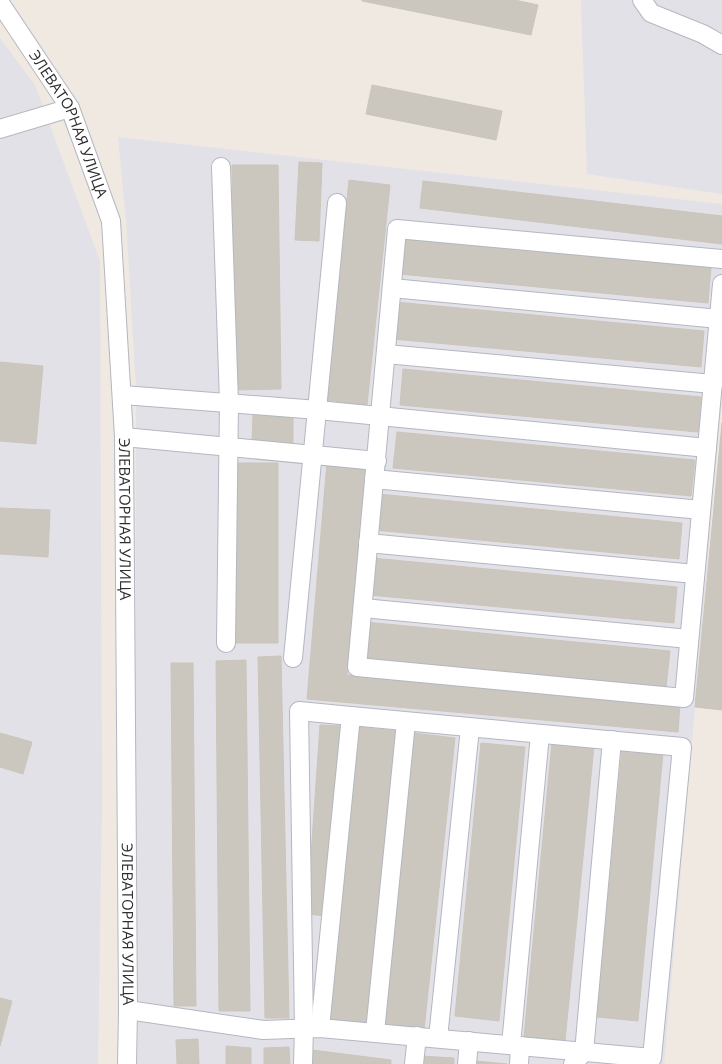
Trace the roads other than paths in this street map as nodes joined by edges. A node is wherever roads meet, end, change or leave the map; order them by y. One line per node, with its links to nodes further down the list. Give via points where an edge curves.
1 (642, 0): 3 (street, via 652,13)
2 (0, 2): 4 (street, ЭЛЕВАТОРНАЯ УЛИЦА)
3 (722, 45)
4 (70, 108): 5 (street); 14 (street, ЭЛЕВАТОРНАЯ УЛИЦА, via 111,221)
5 (0, 129)
6 (221, 167): 15 (street)
7 (336, 204): 16 (street)
8 (722, 259): 10 (street, via 398,229)
9 (722, 284): 11 (street)
10 (392, 288): 11 (street); 12 (street)
11 (719, 319): 13 (street)
12 (386, 354): 13 (street); 17 (street)
13 (713, 384): 20 (street)
14 (123, 395): 15 (street); 18 (street, ЭЛЕВАТОРНАЯ УЛИЦА)
15 (229, 403): 16 (street); 19 (street)
16 (318, 410): 17 (street); 21 (street)
17 (380, 418): 20 (street); 22 (street)
18 (124, 436): 19 (street); 36 (street, ЭЛЕВАТОРНАЯ УЛИЦА)
19 (227, 447): 21 (street); 29 (street)
20 (707, 448): 24 (street)
21 (312, 455): 22 (street); 30 (street)
22 (377, 461): 23 (street)
23 (374, 479): 24 (street); 25 (street)
24 (701, 510): 26 (street)
25 (368, 543): 26 (street); 27 (street)
26 (695, 574): 28 (street)
27 (363, 608): 28 (street); 28 (street, via 357,667 426,674 684,698)
28 (689, 639)
29 (226, 643)
30 (293, 658)
31 (351, 716): 32 (street); 37 (street); 37 (street, via 299,711)
32 (406, 722): 33 (street); 38 (street)
33 (470, 728): 34 (street); 40 (street)
34 (540, 734): 35 (street); 42 (street)
35 (612, 740): 43 (street); 44 (street, via 682,747 652,1058)
36 (128, 1010): 37 (street, via 263,1030); 45 (street, ЭЛЕВАТОРНАЯ УЛИЦА)
37 (312, 1028): 38 (street); 46 (street)
38 (374, 1032): 39 (street)
39 (417, 1036): 40 (street); 47 (street)
40 (438, 1038): 41 (street)
41 (469, 1041): 42 (street); 48 (street)
42 (516, 1046): 43 (street); 49 (street)
43 (578, 1058): 44 (street)
44 (626, 1060)
45 (127, 1064)
46 (303, 1064)
47 (414, 1064)
48 (467, 1064)
49 (518, 1064)

